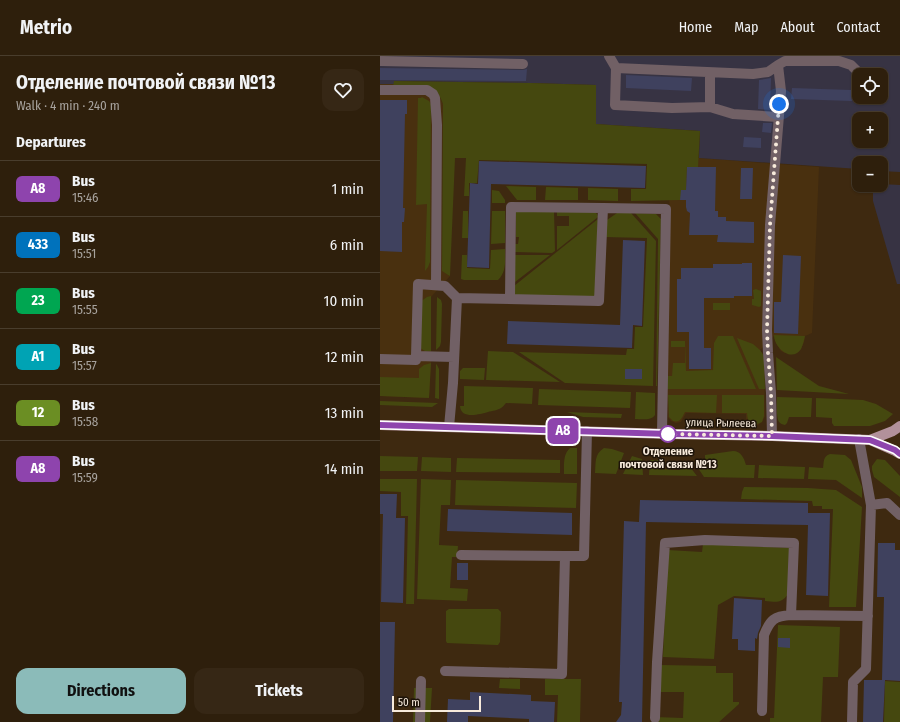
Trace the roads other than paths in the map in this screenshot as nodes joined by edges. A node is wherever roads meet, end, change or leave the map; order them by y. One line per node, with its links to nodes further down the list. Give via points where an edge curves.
1 (609, 56): 6 (lane)
2 (396, 58): 3 (lane); 4 (lane)
3 (380, 61)
4 (523, 64)
5 (778, 66): 7 (lane, via 785,61 839,61); 8 (lane, via 768,72 753,74); 11 (lane, via 781,92)
6 (616, 68): 8 (lane); 10 (lane, via 615,105)
7 (854, 68)
8 (710, 73): 10 (lane)
9 (380, 90): 13 (lane, via 427,90 436,98)
10 (710, 107): 11 (lane, via 733,114)
11 (778, 117): 24 (lane, via 770,225 767,330)
12 (603, 208): 15 (lane, via 599,301); 15 (lane, via 511,207); 23 (lane, via 666,209)
13 (436, 285): 14 (lane, via 445,286); 16 (lane, via 418,284)
14 (457, 298): 15 (lane); 17 (lane)
15 (510, 299)
16 (416, 356): 17 (lane); 18 (lane, via 416,360)
17 (454, 357): 21 (lane)
18 (380, 359)
19 (380, 425): 21 (main road, улица Рылеева)
20 (900, 426): 26 (main road)
21 (449, 427): 22 (main road, улица Рылеева)
22 (587, 431): 23 (main road, улица Рылеева); 31 (lane, via 584,556)
23 (662, 434): 24 (main road, улица Рылеева)
24 (772, 436): 25 (main road, улица Рылеева)
25 (859, 439): 26 (main road, улица Рылеева); 28 (lane)
26 (870, 440): 27 (main road)
27 (900, 454)
28 (871, 505): 29 (lane, via 887,504); 33 (lane)
29 (900, 515)
30 (462, 555): 31 (lane)
31 (565, 556): 34 (lane, via 562,674)
32 (791, 615): 33 (lane); 36 (lane, via 782,615 774,619 764,635); 37 (lane, via 794,543 705,540 665,543)
33 (868, 616): 39 (lane, via 866,669 853,682)
34 (445, 671)
35 (421, 681): 38 (lane)
36 (762, 711)
37 (655, 718)
38 (420, 722)
39 (852, 722)

